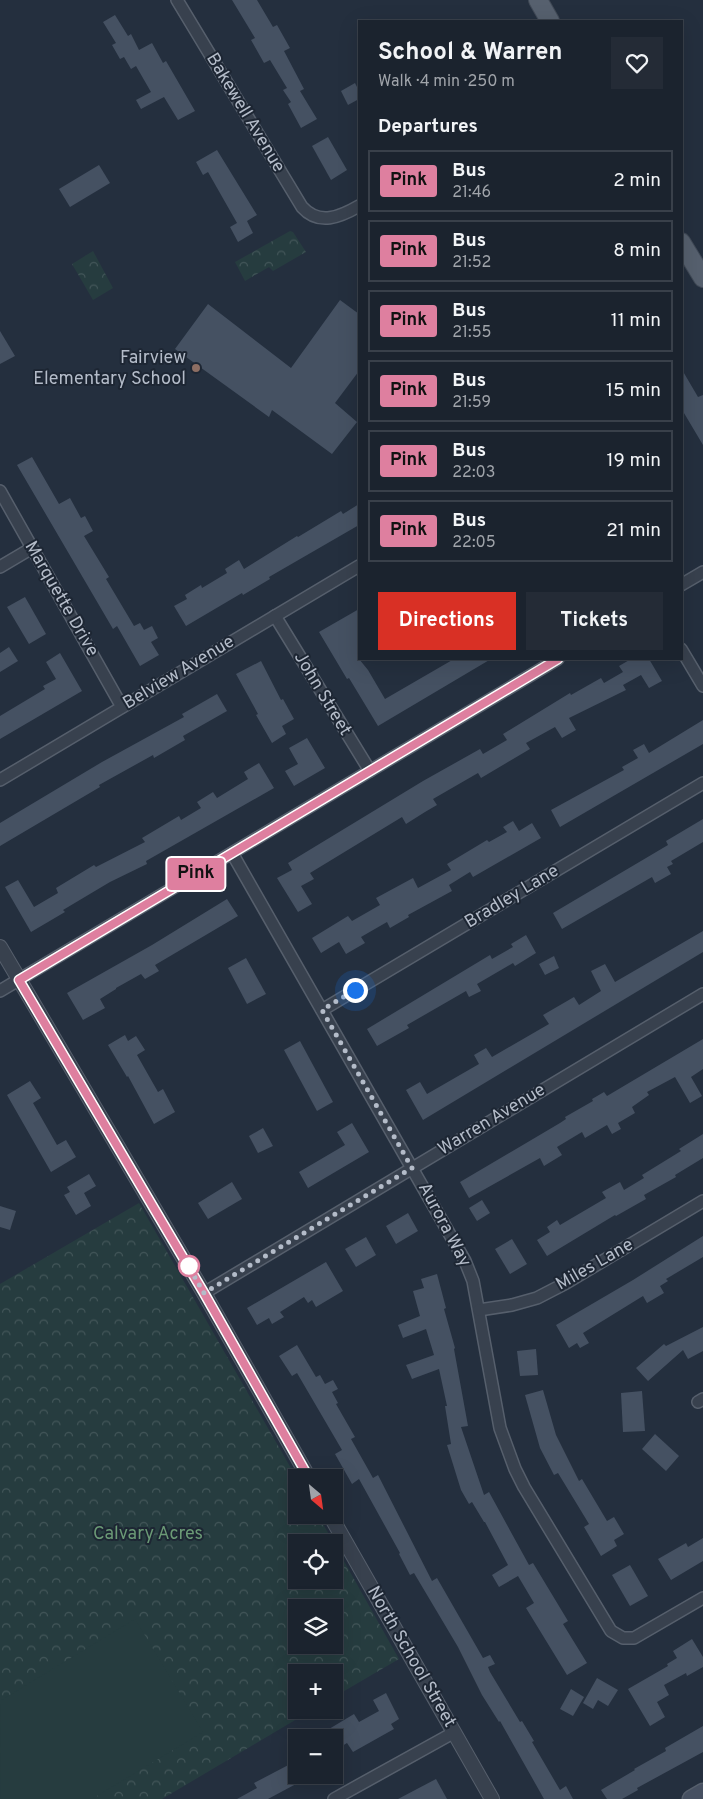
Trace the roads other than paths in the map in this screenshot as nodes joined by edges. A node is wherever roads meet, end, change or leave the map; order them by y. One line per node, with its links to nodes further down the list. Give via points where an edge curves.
1 (178, 0): 4 (street, Bakewell Avenue, via 302,207 319,218 339,216)
2 (538, 0): 3 (main road)
3 (549, 20)
4 (358, 206)
5 (683, 245): 6 (main road)
6 (703, 278)
7 (0, 491): 8 (street, Marquette Drive)
8 (32, 548): 9 (street); 17 (street, Marquette Drive)
9 (0, 567)
10 (358, 567): 13 (street, Belview Avenue)
11 (703, 572): 12 (street)
12 (683, 584)
13 (275, 616): 17 (street, Belview Avenue); 18 (street, John Street)
14 (683, 652): 16 (street)
15 (556, 660): 18 (street)
16 (703, 686)
17 (122, 706): 19 (street, Belview Avenue)
18 (370, 771): 21 (street)
19 (0, 780)
20 (703, 783): 26 (street, Bradley Lane)
21 (232, 853): 23 (street); 26 (street, Aurora Way)
22 (0, 946): 23 (street)
23 (19, 980): 24 (street); 29 (street)
24 (0, 991)
25 (703, 994): 27 (street, Warren Avenue)
26 (322, 1010): 27 (street, Aurora Way)
27 (412, 1168): 29 (street, Warren Avenue); 30 (street, Aurora Way, via 465,1261)
28 (703, 1201): 30 (street, Miles Lane, via 536,1298)
29 (204, 1293): 31 (street)
30 (479, 1310): 33 (street, Aurora Way, via 500,1428 515,1468 611,1631 623,1638 634,1638)
31 (304, 1469)
32 (335, 1524): 34 (street, North School Street)
33 (703, 1598)
34 (453, 1732): 36 (street); 37 (street, North School Street)
35 (703, 1792): 38 (main road)
36 (334, 1799)
37 (492, 1799)
38 (691, 1799)

